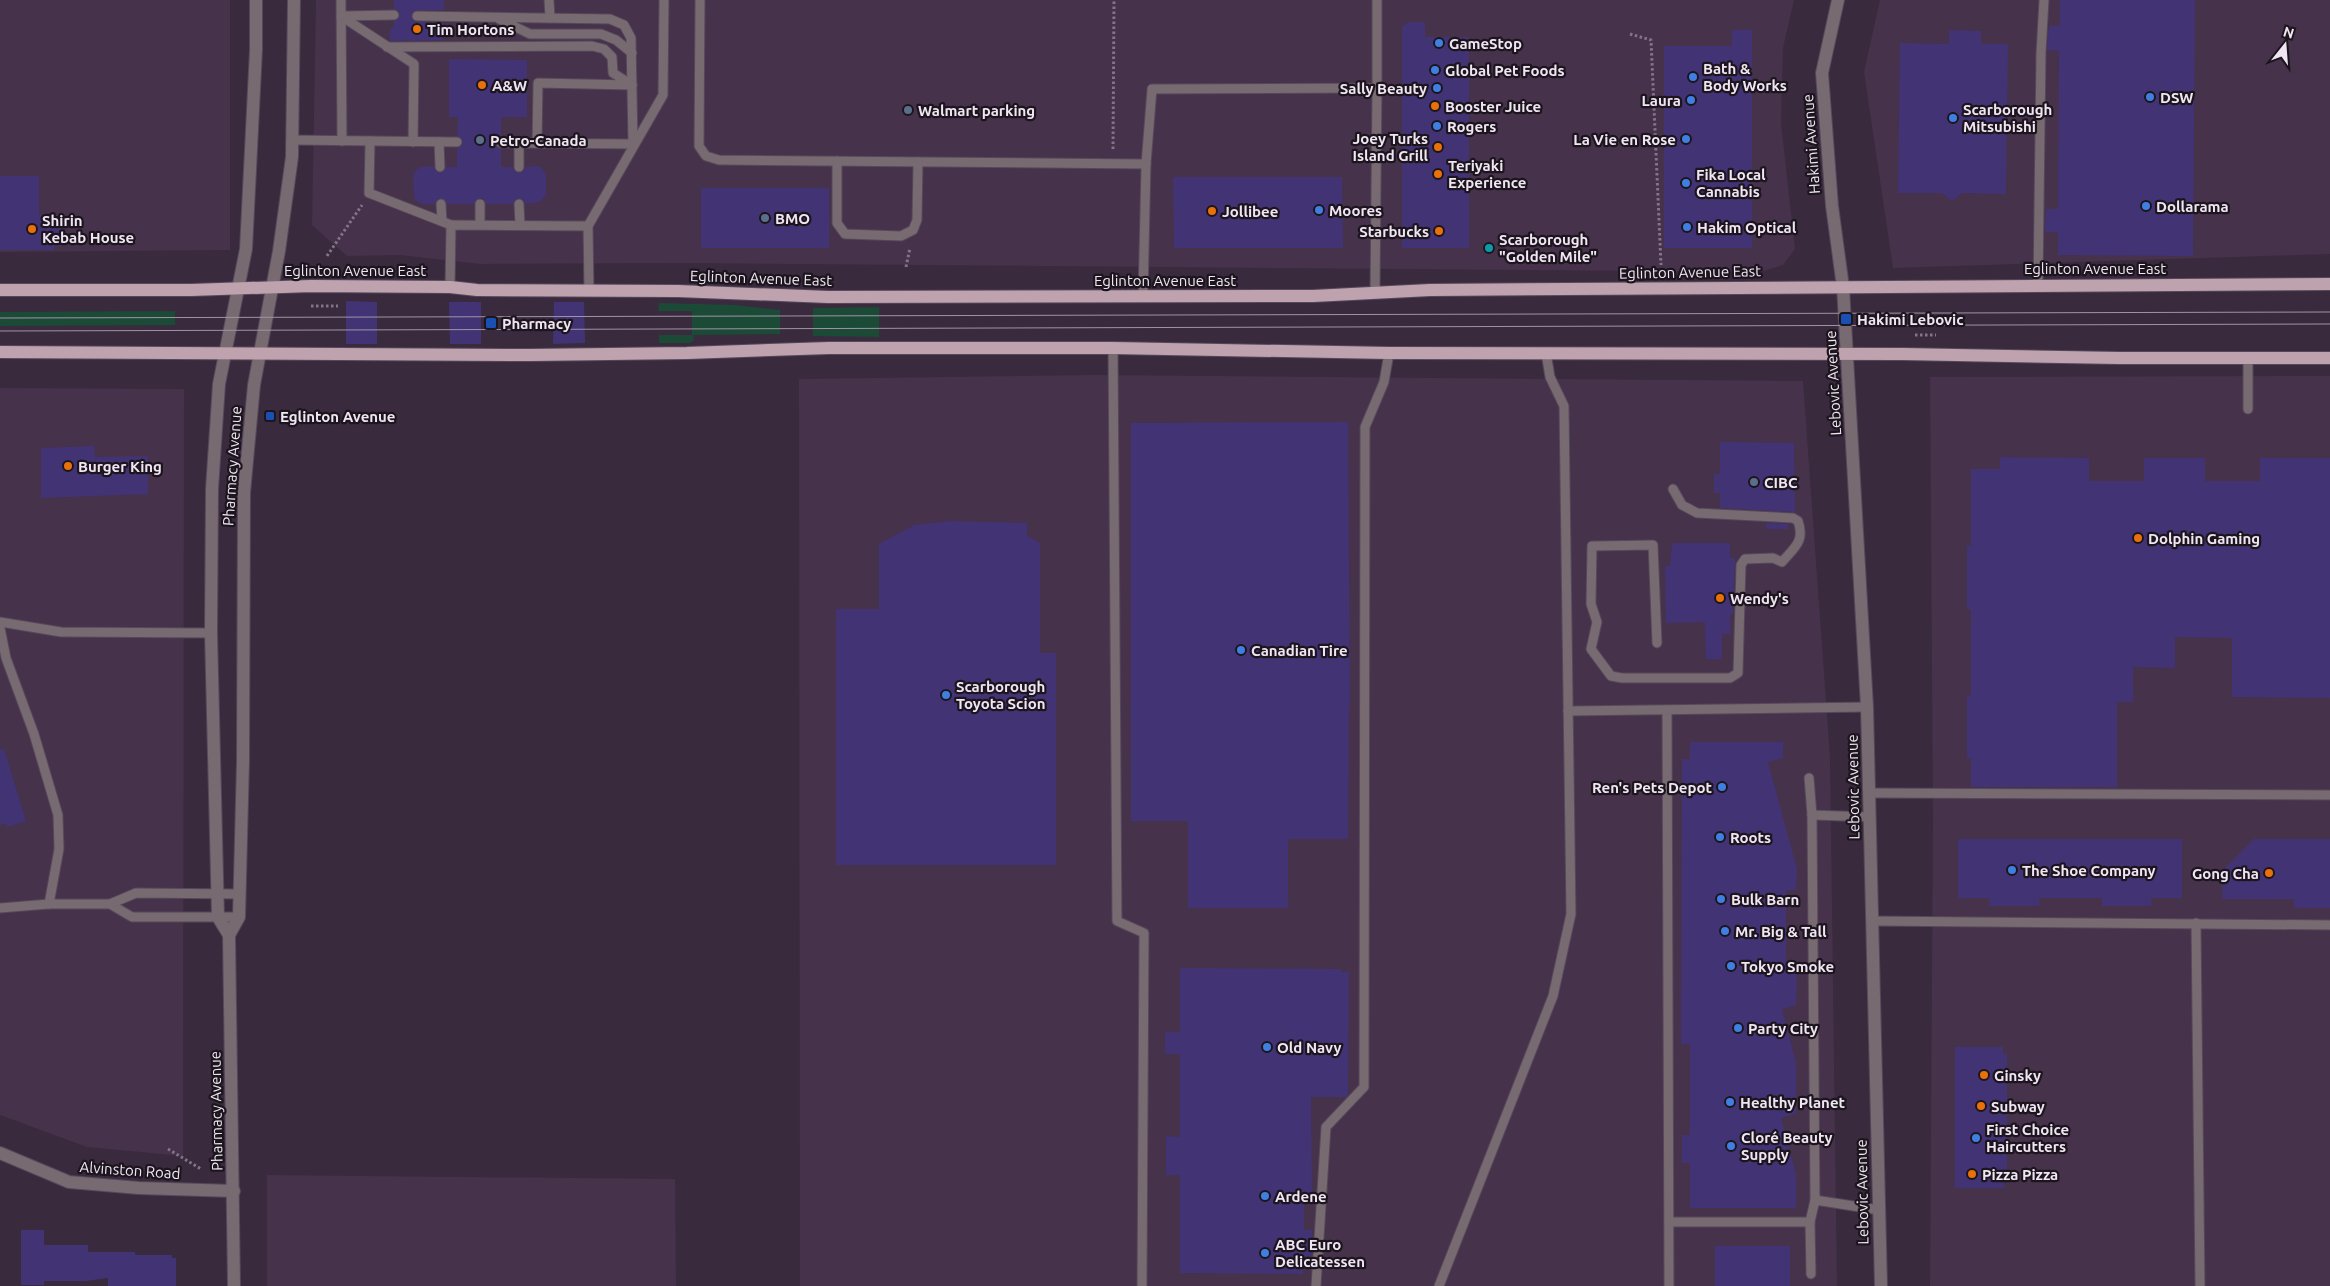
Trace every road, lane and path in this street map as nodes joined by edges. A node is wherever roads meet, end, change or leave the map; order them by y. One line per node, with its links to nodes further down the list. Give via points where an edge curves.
1 (256, 0): 53 (street, Pharmacy Avenue, via 246,248)
2 (294, 0): 21 (street, Pharmacy Avenue)
3 (341, 0): 12 (lane)
4 (549, 0): 15 (lane)
5 (664, 0): 30 (lane, via 663,95)
6 (700, 0): 31 (lane, via 699,146 706,156 719,160)
7 (1114, 0): 33 (path)
8 (1377, 0): 20 (lane)
9 (1838, 0): 52 (street, Hakimi Avenue, via 1822,73 1832,206)
10 (2044, 0): 49 (lane)
11 (394, 15): 12 (lane)
12 (341, 16): 17 (lane); 22 (lane)
13 (417, 16): 14 (lane)
14 (495, 17): 15 (lane); 18 (lane, via 530,34 601,34 616,40)
15 (550, 18): 18 (lane, via 610,18 624,25 631,38)
16 (1630, 34): 47 (path, via 1651,40)
17 (387, 47): 19 (lane, via 592,46 604,49 612,57 613,73); 24 (lane, via 414,64)
18 (632, 53): 19 (lane)
19 (632, 85): 29 (lane, via 538,83); 30 (lane)
20 (1377, 88): 34 (lane, via 1152,89); 56 (lane)
21 (292, 140): 22 (lane); 50 (street, Pharmacy Avenue)
22 (342, 141): 23 (lane)
23 (370, 141): 24 (lane); 41 (lane, via 368,194)
24 (413, 142): 25 (lane)
25 (439, 142): 26 (lane); 35 (lane)
26 (457, 142)
27 (501, 143): 28 (lane)
28 (519, 143): 29 (lane); 36 (lane)
29 (537, 143): 30 (lane)
30 (633, 144): 45 (lane)
31 (837, 161): 32 (lane); 32 (lane, via 837,223 845,234 901,236 913,230 916,220)
32 (918, 162): 33 (lane)
33 (1113, 164): 34 (lane)
34 (1146, 164): 57 (lane)
35 (440, 166)
36 (519, 167)
37 (364, 203): 46 (path)
38 (441, 204): 41 (lane)
39 (480, 204): 43 (lane)
40 (519, 204): 44 (lane)
41 (442, 221): 42 (lane)
42 (452, 225): 43 (lane); 51 (lane)
43 (480, 225): 44 (lane)
44 (520, 225): 45 (lane)
45 (588, 226): 55 (lane)
46 (328, 256)
47 (1661, 265)
48 (2330, 284): 49 (main road, Eglinton Avenue East)
49 (2038, 285): 52 (main road, Eglinton Avenue East)
50 (272, 287): 51 (main road, Eglinton Avenue East); 53 (main road, Eglinton Avenue East); 67 (street, Pharmacy Avenue)
51 (450, 287): 55 (main road, Eglinton Avenue East)
52 (1843, 287): 56 (main road, Eglinton Avenue East); 68 (street, Lebovic Avenue)
53 (238, 288): 54 (main road, Eglinton Avenue East); 64 (street, Pharmacy Avenue)
54 (0, 290)
55 (589, 290): 57 (main road, Eglinton Avenue East, via 798,297)
56 (1375, 292): 57 (main road, Eglinton Avenue East, via 1313,296)
57 (1143, 296)
58 (338, 306): 59 (path, via 311,305)
59 (311, 312)
60 (1936, 335): 61 (path)
61 (1911, 336)
62 (1113, 348): 65 (main road); 67 (main road, via 838,348 530,355); 106 (lane, via 1117,921 1144,933)
63 (0, 352): 64 (main road)
64 (226, 353): 67 (main road); 75 (street, Pharmacy Avenue, via 219,384 212,489)
65 (1389, 353): 66 (main road); 107 (lane, via 1384,382 1365,427 1364,1087 1326,1127)
66 (1546, 353): 68 (main road); 79 (lane, via 1550,377 1564,406)
67 (260, 354): 86 (street, Pharmacy Avenue, via 244,493)
68 (1848, 354): 69 (main road); 77 (street, Lebovic Avenue)
69 (2248, 358): 70 (main road); 71 (lane)
70 (2330, 358)
71 (2248, 409)
72 (1672, 489): 76 (lane, via 1682,505 1697,513 1793,518 1798,521 1802,532 1798,544 1782,562 1774,558 1745,559 1741,565 1738,673 1730,678 1611,676 1591,649 1597,622 1591,604 1592,546 1653,545)
73 (0, 622): 75 (lane, via 61,632)
74 (0, 628): 87 (lane, via 6,658 34,734 58,815 59,849)
75 (211, 633): 85 (street, Pharmacy Avenue)
76 (1657, 643)
77 (1867, 707): 78 (lane); 81 (street, Lebovic Avenue)
78 (1667, 710): 79 (lane); 102 (lane)
79 (1568, 711): 108 (lane, via 1570,914 1554,991)
80 (1809, 778): 83 (lane)
81 (1869, 793): 82 (lane); 84 (street, Lebovic Avenue)
82 (2330, 796)
83 (1812, 815): 84 (lane); 100 (lane)
84 (1870, 817): 92 (street, Lebovic Avenue)
85 (218, 894): 86 (lane); 88 (lane, via 136,893); 90 (street, Pharmacy Avenue)
86 (240, 894): 91 (street, Pharmacy Avenue)
87 (49, 904): 88 (lane); 89 (lane)
88 (110, 904): 90 (lane, via 132,916)
89 (0, 908)
90 (218, 917): 91 (lane); 95 (street)
91 (239, 917): 95 (street, Pharmacy Avenue)
92 (1872, 921): 93 (lane); 101 (street, Lebovic Avenue)
93 (2196, 923): 94 (lane); 111 (lane)
94 (2330, 925)
95 (229, 935): 99 (street, Pharmacy Avenue)
96 (168, 1149): 98 (path)
97 (0, 1153): 99 (street, Alvinston Road, via 69,1182)
98 (200, 1169)
99 (234, 1191): 105 (street, Pharmacy Avenue)
100 (1815, 1200): 101 (lane); 103 (lane)
101 (1879, 1210): 110 (street, Lebovic Avenue)
102 (1669, 1222): 103 (lane); 109 (lane)
103 (1810, 1222): 104 (lane)
104 (1810, 1274)
105 (234, 1286)
106 (1142, 1286)
107 (1316, 1286)
108 (1439, 1286)
109 (1669, 1286)
110 (1880, 1286)
111 (2200, 1286)

